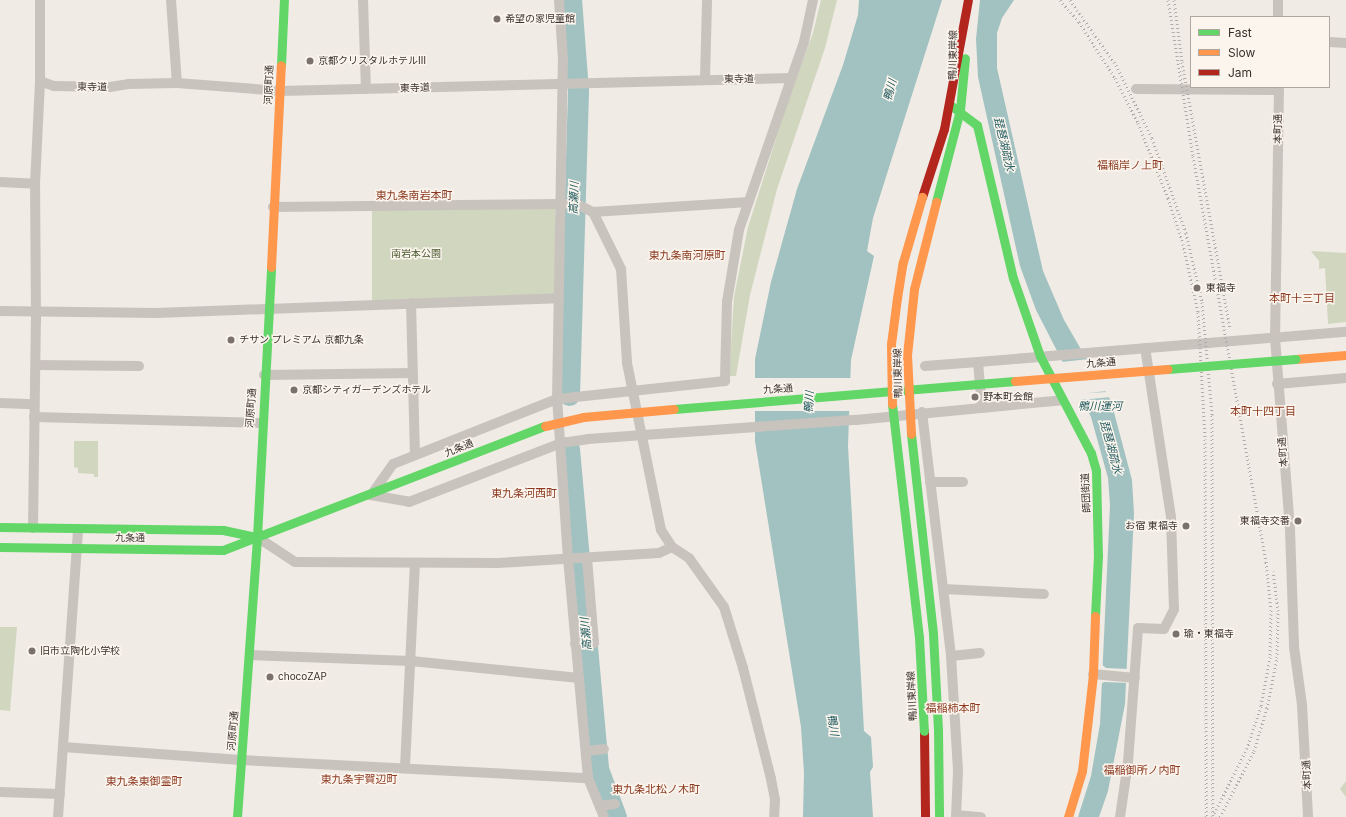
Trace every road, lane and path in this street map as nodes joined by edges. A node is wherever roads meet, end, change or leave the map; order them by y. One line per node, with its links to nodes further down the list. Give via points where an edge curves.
1 (40, 0): 16 (street)
2 (171, 0): 18 (street)
3 (284, 0): 22 (main road, 河原町通)
4 (363, 0): 19 (street)
5 (559, 0): 17 (street)
6 (707, 0): 15 (street)
7 (813, 0): 14 (street, via 804,42)
8 (968, 0): 11 (main road)
9 (1278, 0): 10 (street)
10 (1278, 16)
11 (964, 21): 23 (main road, 鴨川東岸線); 24 (main road, 鴨川東岸線, via 964,78)
12 (1330, 42): 13 (street)
13 (1346, 43)
14 (791, 78): 15 (street, 東寺道); 27 (street)
15 (705, 79): 17 (street, 東寺道)
16 (40, 81): 18 (street, 東寺道, via 54,86); 26 (street)
17 (566, 83): 19 (street, 東寺道); 28 (street)
18 (177, 84): 22 (street, 東寺道)
19 (366, 89): 22 (street, 東寺道)
20 (1136, 89): 21 (street)
21 (1279, 89): 37 (street, 本町通)
22 (280, 91): 29 (main road, 河原町通)
23 (950, 104): 24 (main road, 師団街道); 51 (main road, 鴨川東岸線, bridge, via 906,249 891,344)
24 (960, 110): 40 (main road, 師団街道, via 977,125 1013,278); 50 (main road, 鴨川東岸線, bridge, via 914,289 907,356)
25 (0, 182): 26 (street)
26 (35, 184): 35 (street)
27 (749, 202): 30 (street); 49 (street, via 739,230 727,302 725,381)
28 (564, 204): 29 (street); 30 (street, via 577,204); 31 (street)
29 (273, 207): 33 (main road, 河原町通)
30 (593, 212): 49 (street, via 620,269)
31 (559, 298): 32 (street); 52 (street)
32 (411, 304): 33 (street); 45 (street)
33 (268, 309): 35 (street, via 156,313); 46 (main road, 河原町通)
34 (0, 311): 35 (street)
35 (34, 312): 42 (street)
36 (1346, 332): 37 (street)
37 (1275, 338): 38 (street); 48 (street, 本町通)
38 (1145, 348): 40 (street); 83 (street, via 1171,517 1174,609 1164,629 1138,628)
39 (1346, 354): 50 (main road, 九条通, bridge)
40 (1040, 356): 41 (street); 53 (main road, 師団街道)
41 (978, 362): 44 (street); 56 (street)
42 (36, 366): 43 (street); 55 (street)
43 (139, 366)
44 (925, 366)
45 (412, 373): 46 (street); 62 (street)
46 (264, 375): 59 (main road, 河原町通)
47 (1346, 378): 48 (street)
48 (1277, 384): 105 (street, 本町通)
49 (632, 390): 52 (street); 60 (street)
50 (908, 390): 51 (main road, 九条通, bridge); 101 (main road, 鴨川東岸線, bridge, via 933,627)
51 (891, 391): 65 (main road, 九条通, bridge, via 583,417 545,426); 100 (main road, 鴨川東岸線, bridge, via 919,637)
52 (557, 399): 61 (street); 62 (street)
53 (1062, 400): 56 (street); 82 (main road, 師団街道, via 1091,453 1096,470)
54 (0, 403): 55 (street)
55 (34, 404): 58 (street)
56 (982, 408): 57 (street)
57 (922, 412): 60 (street, via 856,420); 63 (street)
58 (34, 417): 59 (street); 67 (street)
59 (261, 423): 69 (main road, 河原町通)
60 (640, 434): 61 (street); 71 (street, via 660,530)
61 (561, 443): 65 (street, via 409,502); 73 (street)
62 (414, 455): 65 (street, via 394,464)
63 (930, 482): 64 (street); 75 (street)
64 (963, 482)
65 (371, 495): 69 (main road, 九条通)
66 (0, 527): 67 (main road, 九条通)
67 (33, 528): 68 (main road, 九条通)
68 (78, 529): 69 (main road, 九条通, via 223,530); 72 (street)
69 (257, 537): 72 (main road, 九条通, via 223,550); 74 (street, via 295,562); 79 (main road, 河原町通)
70 (0, 547): 72 (main road, 九条通)
71 (672, 547): 73 (street, via 659,553); 99 (street, via 689,558 724,607 743,668 771,779 775,800)
72 (76, 548): 85 (street)
73 (578, 559): 74 (street, via 498,563); 77 (street); 77 (street, via 594,643)
74 (415, 563): 81 (street)
75 (944, 589): 76 (street); 80 (street)
76 (1044, 594)
77 (578, 644): 84 (street)
78 (980, 653): 80 (street)
79 (250, 655): 81 (street); 88 (main road, 河原町通)
80 (951, 656): 95 (street, via 958,764)
81 (411, 661): 84 (street); 89 (street)
82 (1096, 674): 83 (street); 103 (main road, 師団街道, via 1082,771)
83 (1133, 677): 104 (street, via 1128,762)
84 (579, 678): 87 (street)
85 (63, 747): 88 (street); 92 (street)
86 (604, 749): 87 (street)
87 (586, 750): 90 (street)
88 (241, 760): 89 (street); 97 (main road, 河原町通)
89 (405, 767): 90 (street)
90 (588, 778): 94 (street)
91 (0, 792): 92 (street)
92 (60, 794): 96 (street)
93 (615, 804): 94 (street)
94 (600, 806): 98 (street)
95 (956, 816): 102 (street)
96 (58, 817)
97 (238, 817)
98 (604, 817)
99 (774, 817)
100 (925, 817)
101 (939, 817)
102 (981, 817)
103 (1068, 817)
104 (1120, 817)
105 (1308, 817)

